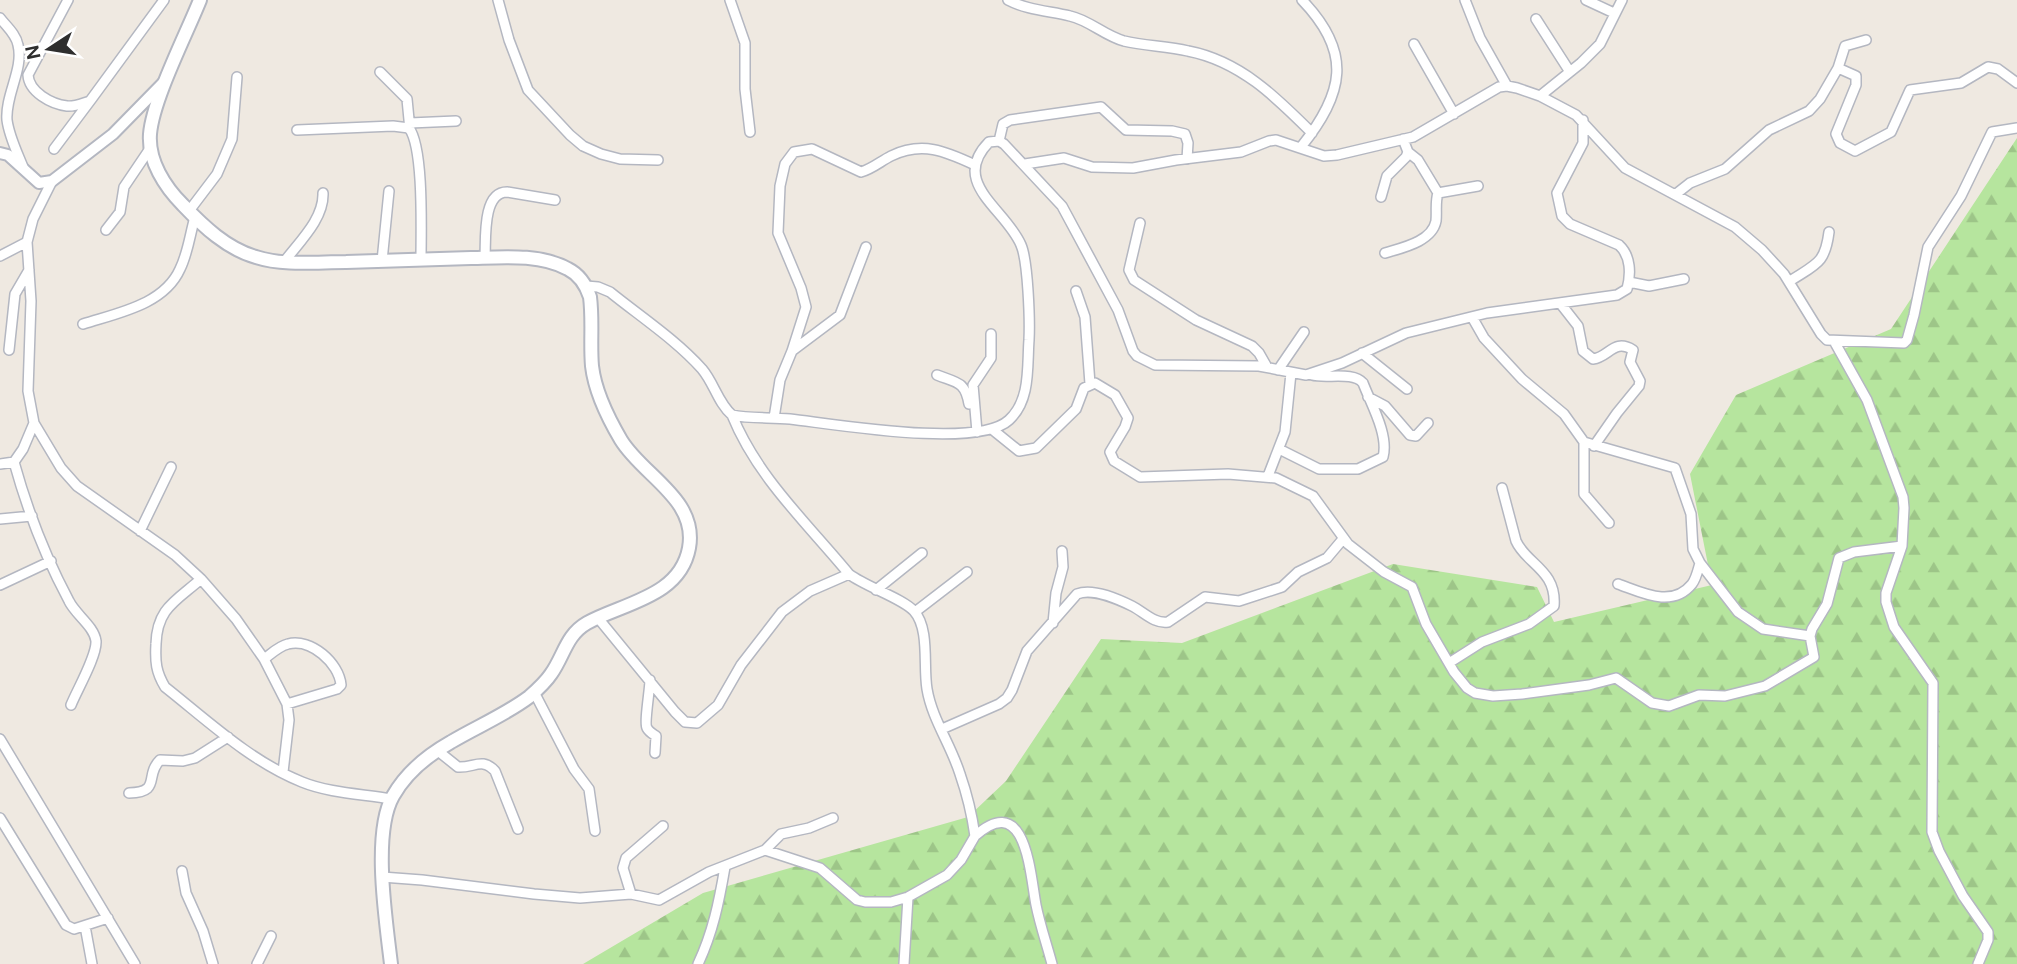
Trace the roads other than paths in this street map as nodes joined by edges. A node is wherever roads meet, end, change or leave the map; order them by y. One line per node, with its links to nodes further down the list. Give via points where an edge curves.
1 (68, 0): 24 (street, via 28,75 29,83 36,92 68,106)
2 (164, 0): 24 (street)
3 (200, 0): 20 (main road)
4 (498, 0): 41 (street, via 528,90 570,135 601,154)
5 (730, 0): 31 (street, via 745,43)
6 (1007, 0): 32 (street, via 1072,16 1126,41 1215,58 1275,96)
7 (1302, 0): 32 (street, via 1324,25 1338,67 1334,93)
8 (1465, 0): 22 (street)
9 (1586, 0): 11 (street)
10 (1622, 0): 11 (street)
11 (1614, 13): 18 (street, via 1600,44)
12 (0, 18): 44 (street, via 19,45 7,122)
13 (1536, 19): 18 (street)
14 (1866, 40): 16 (street, via 1845,46)
15 (1414, 44): 25 (street)
16 (1838, 68): 21 (street, via 1856,76 1856,85 1836,134 1840,143 1856,151 1891,132 1914,88 1956,85 1992,66); 50 (street, via 1809,111 1769,130 1725,169)
17 (380, 72): 28 (street, via 407,99)
18 (1570, 72): 23 (street)
19 (237, 77): 53 (street, via 232,139)
20 (166, 80): 35 (main road, via 152,121); 45 (street, via 113,134)
21 (2017, 83)
22 (1507, 86): 23 (street); 25 (street)
23 (1540, 96): 26 (street)
24 (90, 101): 37 (street)
25 (1454, 114): 33 (street)
26 (1583, 120): 50 (street, via 1619,164); 68 (street, via 1583,143 1557,193 1562,216 1570,224 1619,245 1628,262)
27 (456, 121): 28 (street)
28 (410, 126): 30 (street); 62 (street, via 421,200)
29 (2017, 128): 76 (street, via 1992,132 1961,197 1928,247 1907,340)
30 (297, 131)
31 (750, 132)
32 (1312, 133): 36 (street)
33 (1403, 139): 36 (street, via 1330,156); 38 (street)
34 (999, 141): 40 (street, via 1003,124 1010,120 1101,107 1126,130 1185,135); 42 (street); 43 (street, via 989,142)
35 (151, 147): 53 (main road, via 166,185); 55 (street, via 124,187 120,212)
36 (1301, 147): 40 (street, via 1269,141 1241,152)
37 (54, 149)
38 (1408, 152): 49 (street); 51 (street, via 1387,176)
39 (0, 153): 44 (street)
40 (1187, 159): 42 (street, via 1122,169 1092,167 1064,158)
41 (658, 160)
42 (1025, 164): 80 (street, via 1069,218 1137,356 1155,365)
43 (975, 165): 78 (street, via 921,147 897,153 861,172 811,149 790,156 780,186 778,233 806,307); 93 (street, via 979,188 1022,246 1030,322 1024,395 1010,419)
44 (24, 170): 45 (street, via 39,183)
45 (52, 181): 57 (street)
46 (1478, 187): 49 (street)
47 (389, 191): 63 (street)
48 (323, 193): 64 (street, via 320,213)
49 (1438, 193): 59 (street, via 1436,221 1430,231 1419,242)
50 (1676, 194): 67 (street, via 1735,227)
51 (1381, 197)
52 (555, 200): 61 (street, via 501,192 488,211)
53 (192, 214): 64 (main road, via 239,251); 73 (street, via 181,268 164,292)
54 (1140, 223): 80 (street, via 1129,270 1133,280 1196,320 1252,346)
55 (106, 230)
56 (1829, 232): 67 (street, via 1827,251 1820,261)
57 (27, 242): 60 (street); 65 (street)
58 (866, 247): 78 (street, via 840,315)
59 (1385, 254)
60 (0, 256)
61 (485, 257): 62 (main road); 69 (main road, via 554,264 568,269)
62 (421, 260): 63 (main road)
63 (382, 261): 64 (main road)
64 (284, 262)
65 (29, 270): 77 (street, via 15,294); 91 (street, via 28,391)
66 (1684, 279): 68 (street, via 1649,286)
67 (1790, 281): 76 (street, via 1822,334)
68 (1629, 282): 71 (street, via 1617,295)
69 (586, 286): 89 (street, via 610,292 678,346 702,368); 120 (main road, via 592,313 593,369 602,400 629,452 679,503 690,546 667,585)
70 (1076, 291): 85 (street, via 1085,317)
71 (1560, 303): 72 (street); 96 (street, via 1578,326 1583,351 1593,359 1615,347 1633,350 1630,362 1639,386)
72 (1472, 317): 79 (street, via 1406,333); 95 (street, via 1484,338 1521,379 1564,415)
73 (83, 324)
74 (1304, 332): 81 (street)
75 (991, 334): 88 (street, via 991,358 973,385)
76 (1834, 341): 108 (street, via 1867,400 1902,497)
77 (9, 350)
78 (792, 351): 90 (street, via 780,380)
79 (1362, 354): 83 (street); 86 (street)
80 (1267, 367): 81 (street)
81 (1278, 370): 82 (street)
82 (1291, 373): 83 (street); 97 (street)
83 (1309, 374): 87 (street, via 1359,378)
84 (937, 375): 88 (street, via 962,385)
85 (1090, 384): 93 (street, via 1076,409 1036,448 1019,451); 101 (street, via 1111,391 1127,414 1128,422 1111,457 1140,477)
86 (1407, 388)
87 (1368, 397): 92 (street, via 1385,406 1410,435 1416,436); 97 (street, via 1384,448 1380,460 1358,469 1319,469)
88 (975, 411): 94 (street)
89 (732, 415): 90 (street); 114 (street, via 779,492)
90 (774, 418): 94 (street, via 926,434)
91 (34, 423): 98 (street); 106 (street, via 77,486)
92 (1428, 423)
93 (993, 430): 94 (street)
94 (977, 432)
95 (1584, 442): 96 (street); 105 (street, via 1584,494)
96 (1594, 446): 112 (street, via 1675,468 1691,514 1692,543)
97 (1279, 449): 101 (street)
98 (14, 462): 99 (street); 103 (street)
99 (0, 464)
100 (171, 467): 106 (street)
101 (1268, 476): 107 (street, via 1312,496)
102 (1502, 488): 124 (street, via 1518,547 1543,570 1554,606 1529,624 1482,642)
103 (32, 516): 104 (street); 111 (street)
104 (0, 519)
105 (1609, 523)
106 (140, 530): 115 (street)
107 (1343, 539): 121 (street, via 1328,558 1298,572 1282,587 1239,601 1205,597 1168,622 1157,622 1129,604 1088,592 1077,594); 124 (street, via 1384,572 1412,587 1426,624)
108 (1902, 546): 122 (street, via 1854,551 1839,558 1827,604); 160 (street, via 1886,602 1894,627 1933,683 1932,832 1963,896 1988,932)
109 (1062, 551): 121 (street)
110 (922, 553): 118 (street)
111 (51, 561): 117 (street); 128 (street, via 71,605 96,641)
112 (1700, 563): 116 (street, via 1691,586 1664,599); 122 (street, via 1749,621 1770,631)
113 (967, 572): 119 (street)
114 (849, 574): 118 (street); 125 (street, via 810,591 782,612 741,665 718,705 697,723 685,722)
115 (201, 579): 123 (street); 130 (street, via 161,615 157,674 166,687)
116 (1618, 584)
117 (0, 585)
118 (876, 590): 119 (street)
119 (915, 612): 129 (street, via 923,638 931,708)
120 (598, 618): 125 (street); 126 (main road, via 577,630 552,673)
121 (1053, 623): 129 (street, via 1027,651 1007,698)
122 (1810, 636): 124 (street, via 1814,657 1773,683 1725,696 1699,695 1676,706 1653,703 1616,678 1482,696 1467,688)
123 (264, 659): 127 (street); 127 (street, via 287,644 300,645 327,657 340,679 337,689)
124 (1449, 663)
125 (650, 680): 133 (street, via 646,723 656,736)
126 (534, 692): 132 (main road); 141 (street, via 589,789)
127 (287, 704): 134 (street)
128 (71, 705)
129 (942, 729): 142 (street, via 960,774)
130 (228, 737): 134 (street); 135 (street, via 195,758 160,760 149,789)
131 (0, 739): 149 (street)
132 (438, 751): 136 (main road, via 402,782); 140 (street, via 458,767 489,764)
133 (654, 753)
134 (283, 772): 136 (street, via 318,787)
135 (129, 793)
136 (391, 799): 146 (main road)
137 (0, 818): 150 (street, via 66,925 74,929)
138 (833, 818): 143 (street, via 781,834)
139 (663, 826): 147 (street, via 625,858 623,869)
140 (518, 829)
141 (595, 831)
142 (975, 836): 148 (street, via 947,875); 159 (street, via 990,823 1004,822 1014,828 1026,847)
143 (765, 850): 144 (street); 148 (street, via 820,868 857,900 891,902)
144 (725, 867): 147 (street, via 665,899); 157 (street, via 718,909)
145 (183, 871): 154 (street, via 186,893)
146 (382, 877): 147 (street, via 580,898); 156 (main road)
147 (631, 894)
148 (908, 897): 158 (street)
149 (108, 918): 150 (street); 153 (street)
150 (85, 926): 152 (street)
151 (271, 936): 155 (street)
152 (92, 964)
153 (135, 964)
154 (213, 964)
155 (257, 964)
156 (391, 964)
157 (698, 964)
158 (904, 964)
159 (1052, 964)
160 (1979, 964)

